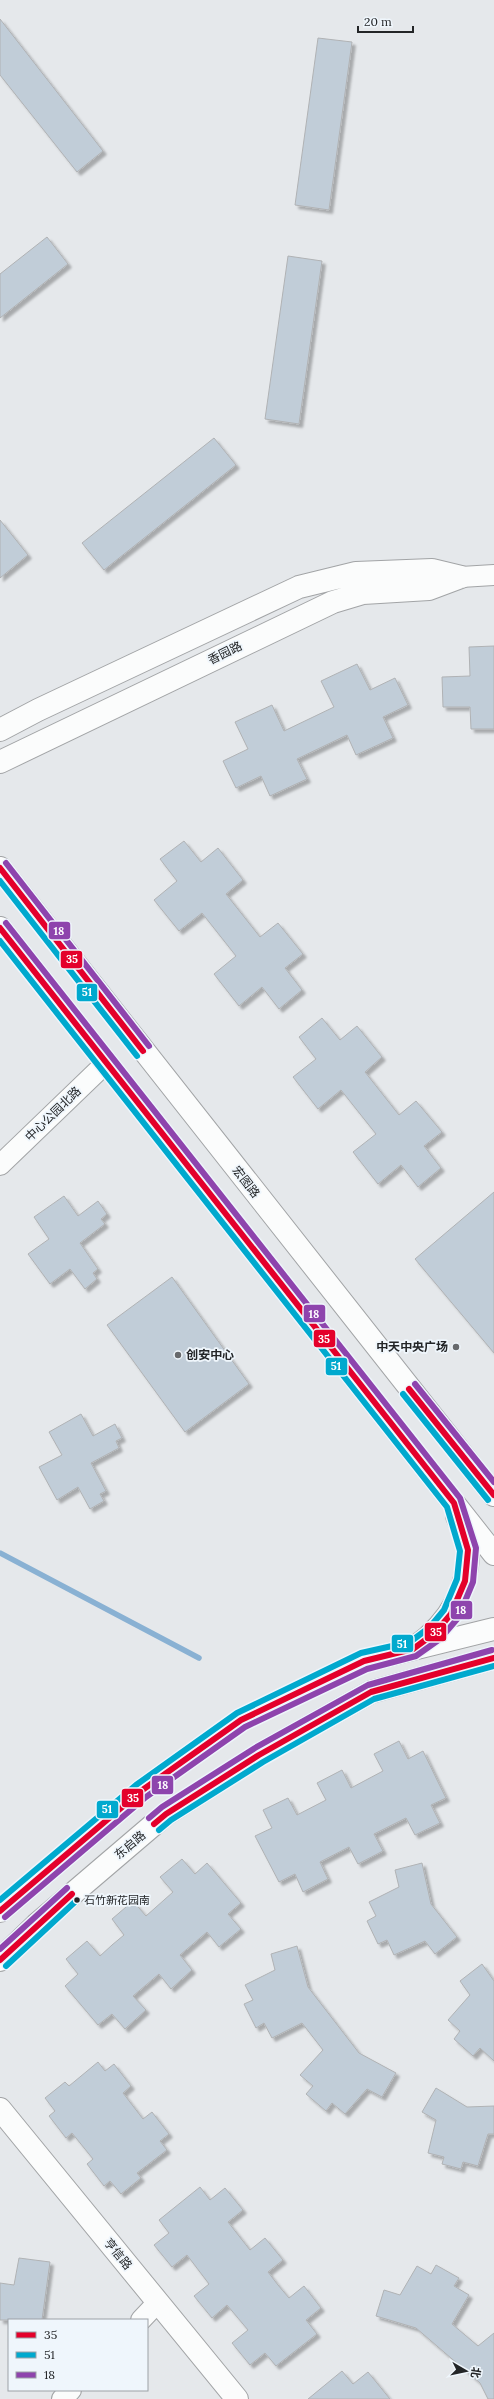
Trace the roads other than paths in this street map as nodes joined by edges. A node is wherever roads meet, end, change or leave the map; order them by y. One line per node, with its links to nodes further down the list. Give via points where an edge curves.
1 (494, 575): 2 (street, 香园路)
2 (461, 577): 3 (main road, 香园路, via 432,570 356,573 299,587); 4 (main road, 香园路, via 429,589 363,593 333,602)
3 (0, 730)
4 (0, 762)
5 (0, 868): 9 (main road, 宏图路)
6 (0, 928): 7 (main road)
7 (107, 1062): 8 (street, 中心公园北路); 10 (main road)
8 (0, 1165)
9 (494, 1495)
10 (454, 1503): 11 (main road); 13 (main road, via 468,1550 465,1581 451,1614 435,1633)
11 (494, 1554)
12 (494, 1629): 13 (main road)
13 (413, 1649): 17 (main road, via 364,1661 241,1720 141,1791)
14 (494, 1658): 15 (main road, 东启路)
15 (444, 1672): 16 (main road); 18 (main road, 东启路, via 371,1692 259,1755 166,1814 36,1925)
16 (494, 1675)
17 (0, 1911)
18 (0, 1960)
19 (0, 2109): 20 (main road, 亨信路)
20 (158, 2302): 21 (street); 24 (main road, 亨信路)
21 (142, 2319)
22 (70, 2391): 23 (street)
23 (62, 2399)
24 (237, 2399)

